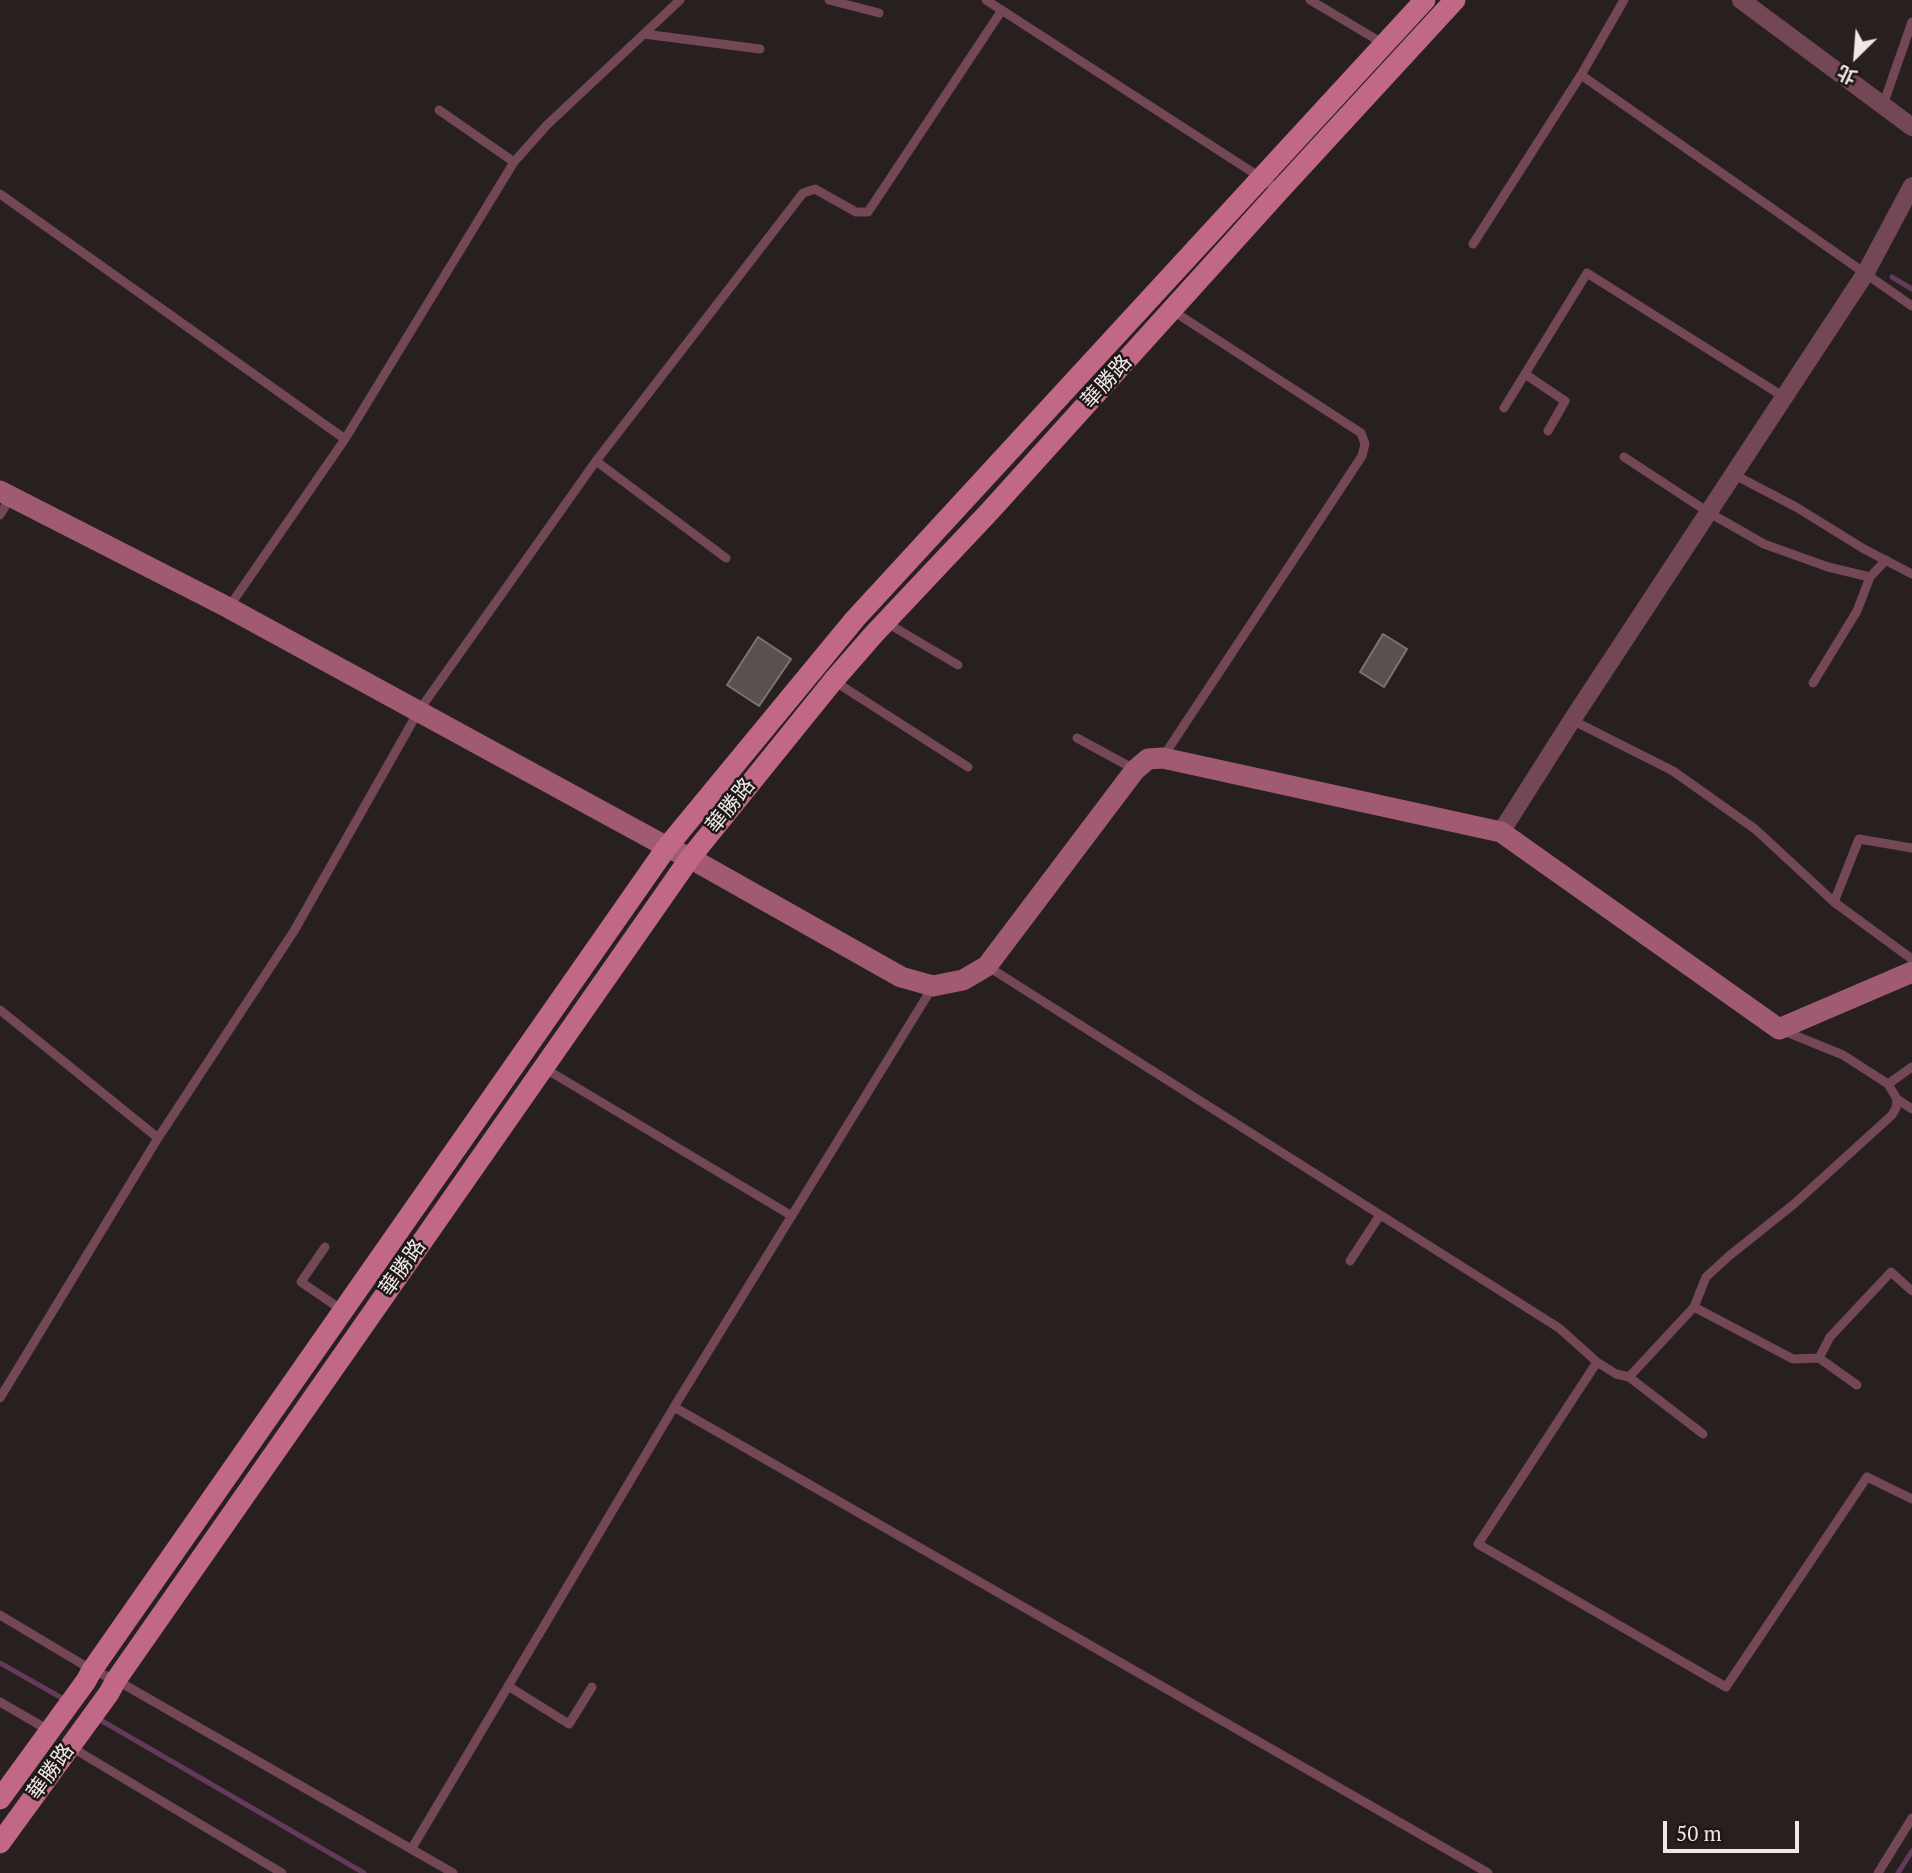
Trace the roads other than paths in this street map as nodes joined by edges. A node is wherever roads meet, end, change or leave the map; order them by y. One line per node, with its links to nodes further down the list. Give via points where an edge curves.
1 (680, 0): 12 (lane)
2 (829, 0): 10 (lane)
3 (986, 0): 9 (lane)
4 (1310, 0): 13 (lane)
5 (1425, 0): 13 (main road, 華勝路)
6 (1455, 0): 22 (main road, 華勝路)
7 (1624, 0): 15 (lane)
8 (1741, 0): 16 (street)
9 (1002, 10): 20 (lane); 35 (lane, via 868,212 856,212 815,188 803,193)
10 (879, 13)
11 (1912, 22): 16 (lane)
12 (645, 34): 14 (lane); 19 (lane)
13 (1384, 44): 20 (main road, 華勝路)
14 (760, 49)
15 (1581, 75): 24 (lane); 25 (lane)
16 (1883, 105): 18 (street)
17 (439, 110): 19 (lane)
18 (1912, 127)
19 (514, 162): 33 (lane)
20 (1261, 176): 22 (lane); 26 (main road, 華勝路)
21 (1912, 186): 25 (street)
22 (1280, 190): 28 (main road, 華勝路)
23 (0, 194): 33 (lane)
24 (1473, 244)
25 (1866, 274): 27 (lane); 30 (street)
26 (1151, 296): 28 (lane); 55 (main road, 華勝路, via 855,619)
27 (1912, 306)
28 (1171, 310): 44 (main road, 華勝路); 51 (lane, via 1361,433 1366,444)
29 (1525, 374): 30 (lane, via 1587,273); 31 (lane); 32 (lane, via 1565,401)
30 (1784, 397): 36 (street)
31 (1504, 408)
32 (1548, 431)
33 (345, 439): 43 (lane)
34 (1624, 457): 38 (lane)
35 (596, 461): 39 (lane); 48 (lane)
36 (1733, 474): 38 (street); 40 (lane)
37 (4, 501): 43 (street)
38 (1708, 512): 42 (lane, via 1764,544); 49 (street)
39 (726, 558)
40 (1886, 561): 41 (lane); 42 (lane)
41 (1912, 574)
42 (1870, 577): 47 (lane, via 1857,611)
43 (229, 608): 48 (street)
44 (886, 622): 45 (lane); 46 (main road, 華勝路)
45 (958, 665)
46 (833, 681): 52 (lane); 57 (main road, 華勝路)
47 (1813, 683)
48 (418, 712): 55 (street); 70 (lane, via 294,931)
49 (1572, 720): 54 (street); 58 (lane, via 1673,771 1755,829)
50 (1077, 738): 53 (lane)
51 (1163, 758): 53 (street, via 1148,759); 54 (street)
52 (968, 767)
53 (1135, 770): 60 (street)
54 (1501, 832): 64 (street)
55 (667, 847): 57 (street); 77 (main road, 華勝路)
56 (1912, 848): 58 (lane, via 1859,839)
57 (690, 858): 62 (street, via 901,977); 66 (main road, 華勝路)
58 (1834, 902): 59 (lane)
59 (1912, 959)
60 (987, 966): 62 (street, via 963,980); 71 (lane)
61 (1912, 972): 64 (street)
62 (933, 986): 72 (lane)
63 (0, 1010): 70 (lane)
64 (1779, 1028): 67 (lane, via 1843,1055)
65 (1912, 1067): 67 (lane)
66 (543, 1068): 72 (lane); 88 (main road, 華勝路)
67 (1888, 1084): 68 (lane)
68 (1897, 1099): 69 (lane); 76 (lane, via 1892,1115 1706,1277)
69 (1912, 1109)
70 (158, 1138): 82 (lane)
71 (1380, 1215): 74 (lane); 79 (lane, via 1559,1328)
72 (792, 1216): 83 (lane)
73 (325, 1247): 77 (lane, via 301,1282)
74 (1350, 1261)
75 (1912, 1291): 78 (lane, via 1891,1272 1830,1337)
76 (1694, 1307): 78 (lane, via 1793,1359); 80 (lane)
77 (343, 1311): 87 (main road, 華勝路)
78 (1819, 1358): 81 (lane)
79 (1597, 1362): 80 (lane); 85 (lane, via 1478,1544 1726,1687 1867,1477)
80 (1629, 1377): 84 (lane)
81 (1857, 1385)
82 (0, 1398)
83 (674, 1407): 89 (lane); 100 (lane)
84 (1703, 1434)
85 (1912, 1499)
86 (0, 1615): 87 (lane)
87 (89, 1675): 88 (lane); 92 (main road, 華勝路)
88 (112, 1686): 93 (main road, 華勝路); 97 (lane)
89 (508, 1686): 90 (lane, via 569,1724); 97 (lane)
90 (592, 1687)
91 (0, 1702): 92 (lane)
92 (53, 1726): 94 (main road, 華勝路)
93 (74, 1741): 96 (main road, 華勝路); 98 (lane)
94 (0, 1800)
95 (1912, 1818): 101 (lane)
96 (0, 1843)
97 (412, 1849): 99 (lane)
98 (282, 1873)
99 (453, 1873)
100 (1488, 1873)
101 (1878, 1873)

